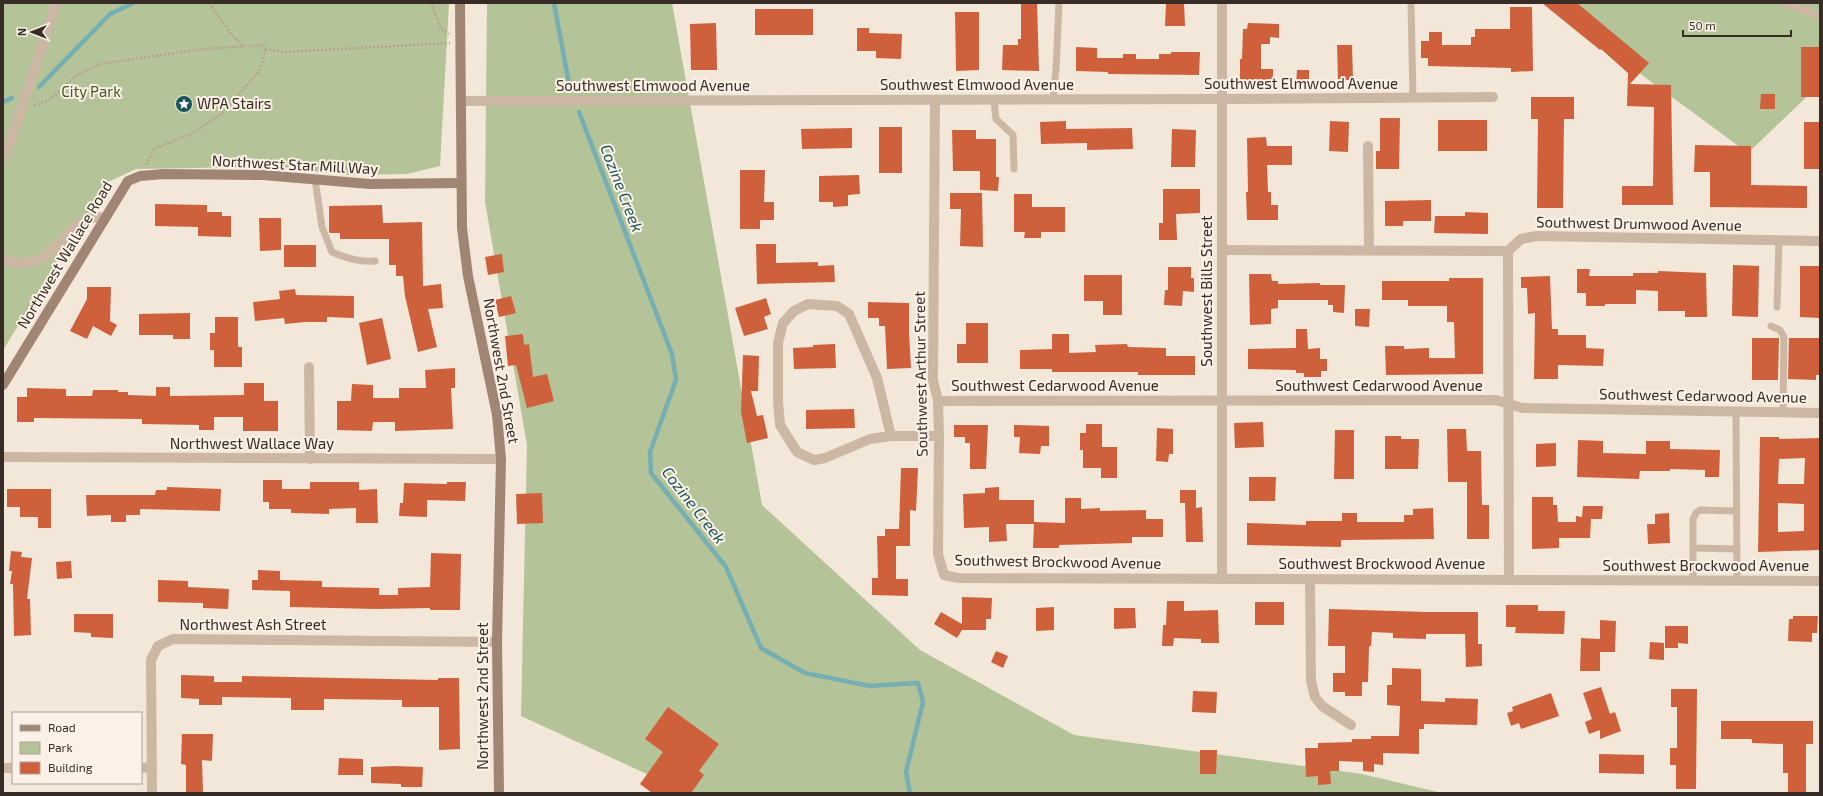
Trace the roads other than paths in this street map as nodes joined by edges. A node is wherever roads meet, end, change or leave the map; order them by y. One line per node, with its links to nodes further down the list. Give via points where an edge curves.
1 (55, 3): 16 (street)
2 (460, 3): 14 (main road, Northwest 2nd Street)
3 (1059, 3): 13 (lane)
4 (1222, 3): 10 (street, Southwest Bills Street)
5 (1411, 3): 9 (lane)
6 (1783, 3): 7 (lane)
7 (1820, 16)
8 (1493, 97): 9 (street, Southwest Elmwood Avenue)
9 (1413, 98): 10 (street, Southwest Elmwood Avenue)
10 (1222, 99): 13 (street, Southwest Elmwood Avenue); 24 (street, Southwest Bills Street)
11 (935, 100): 12 (street, Southwest Elmwood Avenue); 14 (street, Southwest Elmwood Avenue); 33 (street, Southwest Arthur Street, via 933,380)
12 (994, 100): 13 (street, Southwest Elmwood Avenue); 17 (lane, via 996,119 1013,135)
13 (1053, 100)
14 (461, 101): 20 (main road, Northwest 2nd Street)
15 (1368, 146): 25 (street)
16 (3, 158)
17 (1014, 169)
18 (315, 179): 19 (main road, Northwest Star Mill Way, via 263,175 140,176); 20 (main road, Northwest Star Mill Way, via 370,184); 28 (lane, via 322,227 332,252 362,262)
19 (128, 181): 21 (main road, Northwest Wallace Road)
20 (461, 183): 43 (main road, Northwest 2nd Street, via 462,228 468,276 497,415)
21 (105, 218): 27 (street, via 92,217 81,221 54,250 34,262 20,264); 32 (main road, Northwest Wallace Road)
22 (1779, 240): 23 (street, Southwest Drumwood Avenue); 26 (street, Southwest Drumwood Avenue, via 1537,236 1521,239); 29 (lane)
23 (1820, 241)
24 (1222, 250): 25 (street); 34 (street, Southwest Bills Street)
25 (1370, 250): 26 (street)
26 (1508, 251): 35 (street)
27 (3, 259)
28 (375, 261)
29 (1778, 307)
30 (1771, 326): 37 (lane, via 1780,330 1784,337)
31 (310, 367): 42 (street)
32 (3, 385)
33 (938, 401): 34 (street, Southwest Cedarwood Avenue); 40 (street, Southwest Arthur Street)
34 (1222, 401): 35 (street, Southwest Cedarwood Avenue, via 1496,400); 48 (street, Southwest Bills Street)
35 (1508, 404): 36 (street, Southwest Cedarwood Avenue, via 1522,408); 50 (street)
36 (1736, 412): 37 (street, Southwest Cedarwood Avenue); 44 (lane)
37 (1783, 413): 38 (street, Southwest Cedarwood Avenue)
38 (1820, 413)
39 (891, 436): 39 (street, via 877,378 849,314 837,306 808,304 794,311 783,323 778,343 778,402 780,425 797,452 814,460 870,439); 40 (street)
40 (939, 436): 47 (street, Southwest Arthur Street, via 938,554)
41 (3, 457): 42 (street, Northwest Wallace Way)
42 (310, 459): 43 (street, Northwest Wallace Way)
43 (501, 459): 54 (main road, Northwest 2nd Street)
44 (1737, 511): 45 (lane, via 1700,510 1696,513); 46 (lane)
45 (1693, 548): 46 (lane); 51 (lane)
46 (1737, 549): 52 (lane)
47 (944, 575): 48 (street, Southwest Brockwood Avenue, via 958,578)
48 (1222, 579): 49 (street, Southwest Brockwood Avenue)
49 (1310, 579): 50 (street, Southwest Brockwood Avenue); 55 (street, via 1311,681 1315,697 1322,706)
50 (1509, 580): 51 (street, Southwest Brockwood Avenue)
51 (1693, 580): 52 (street, Southwest Brockwood Avenue)
52 (1737, 581): 53 (street, Southwest Brockwood Avenue)
53 (1820, 581)
54 (497, 642): 57 (street, Northwest Ash Street, via 173,639 158,646 151,660); 59 (main road, Northwest 2nd Street)
55 (1351, 725)
56 (142, 768): 57 (street)
57 (152, 768): 58 (street, Northwest Ash Street)
58 (152, 793)
59 (499, 793)

